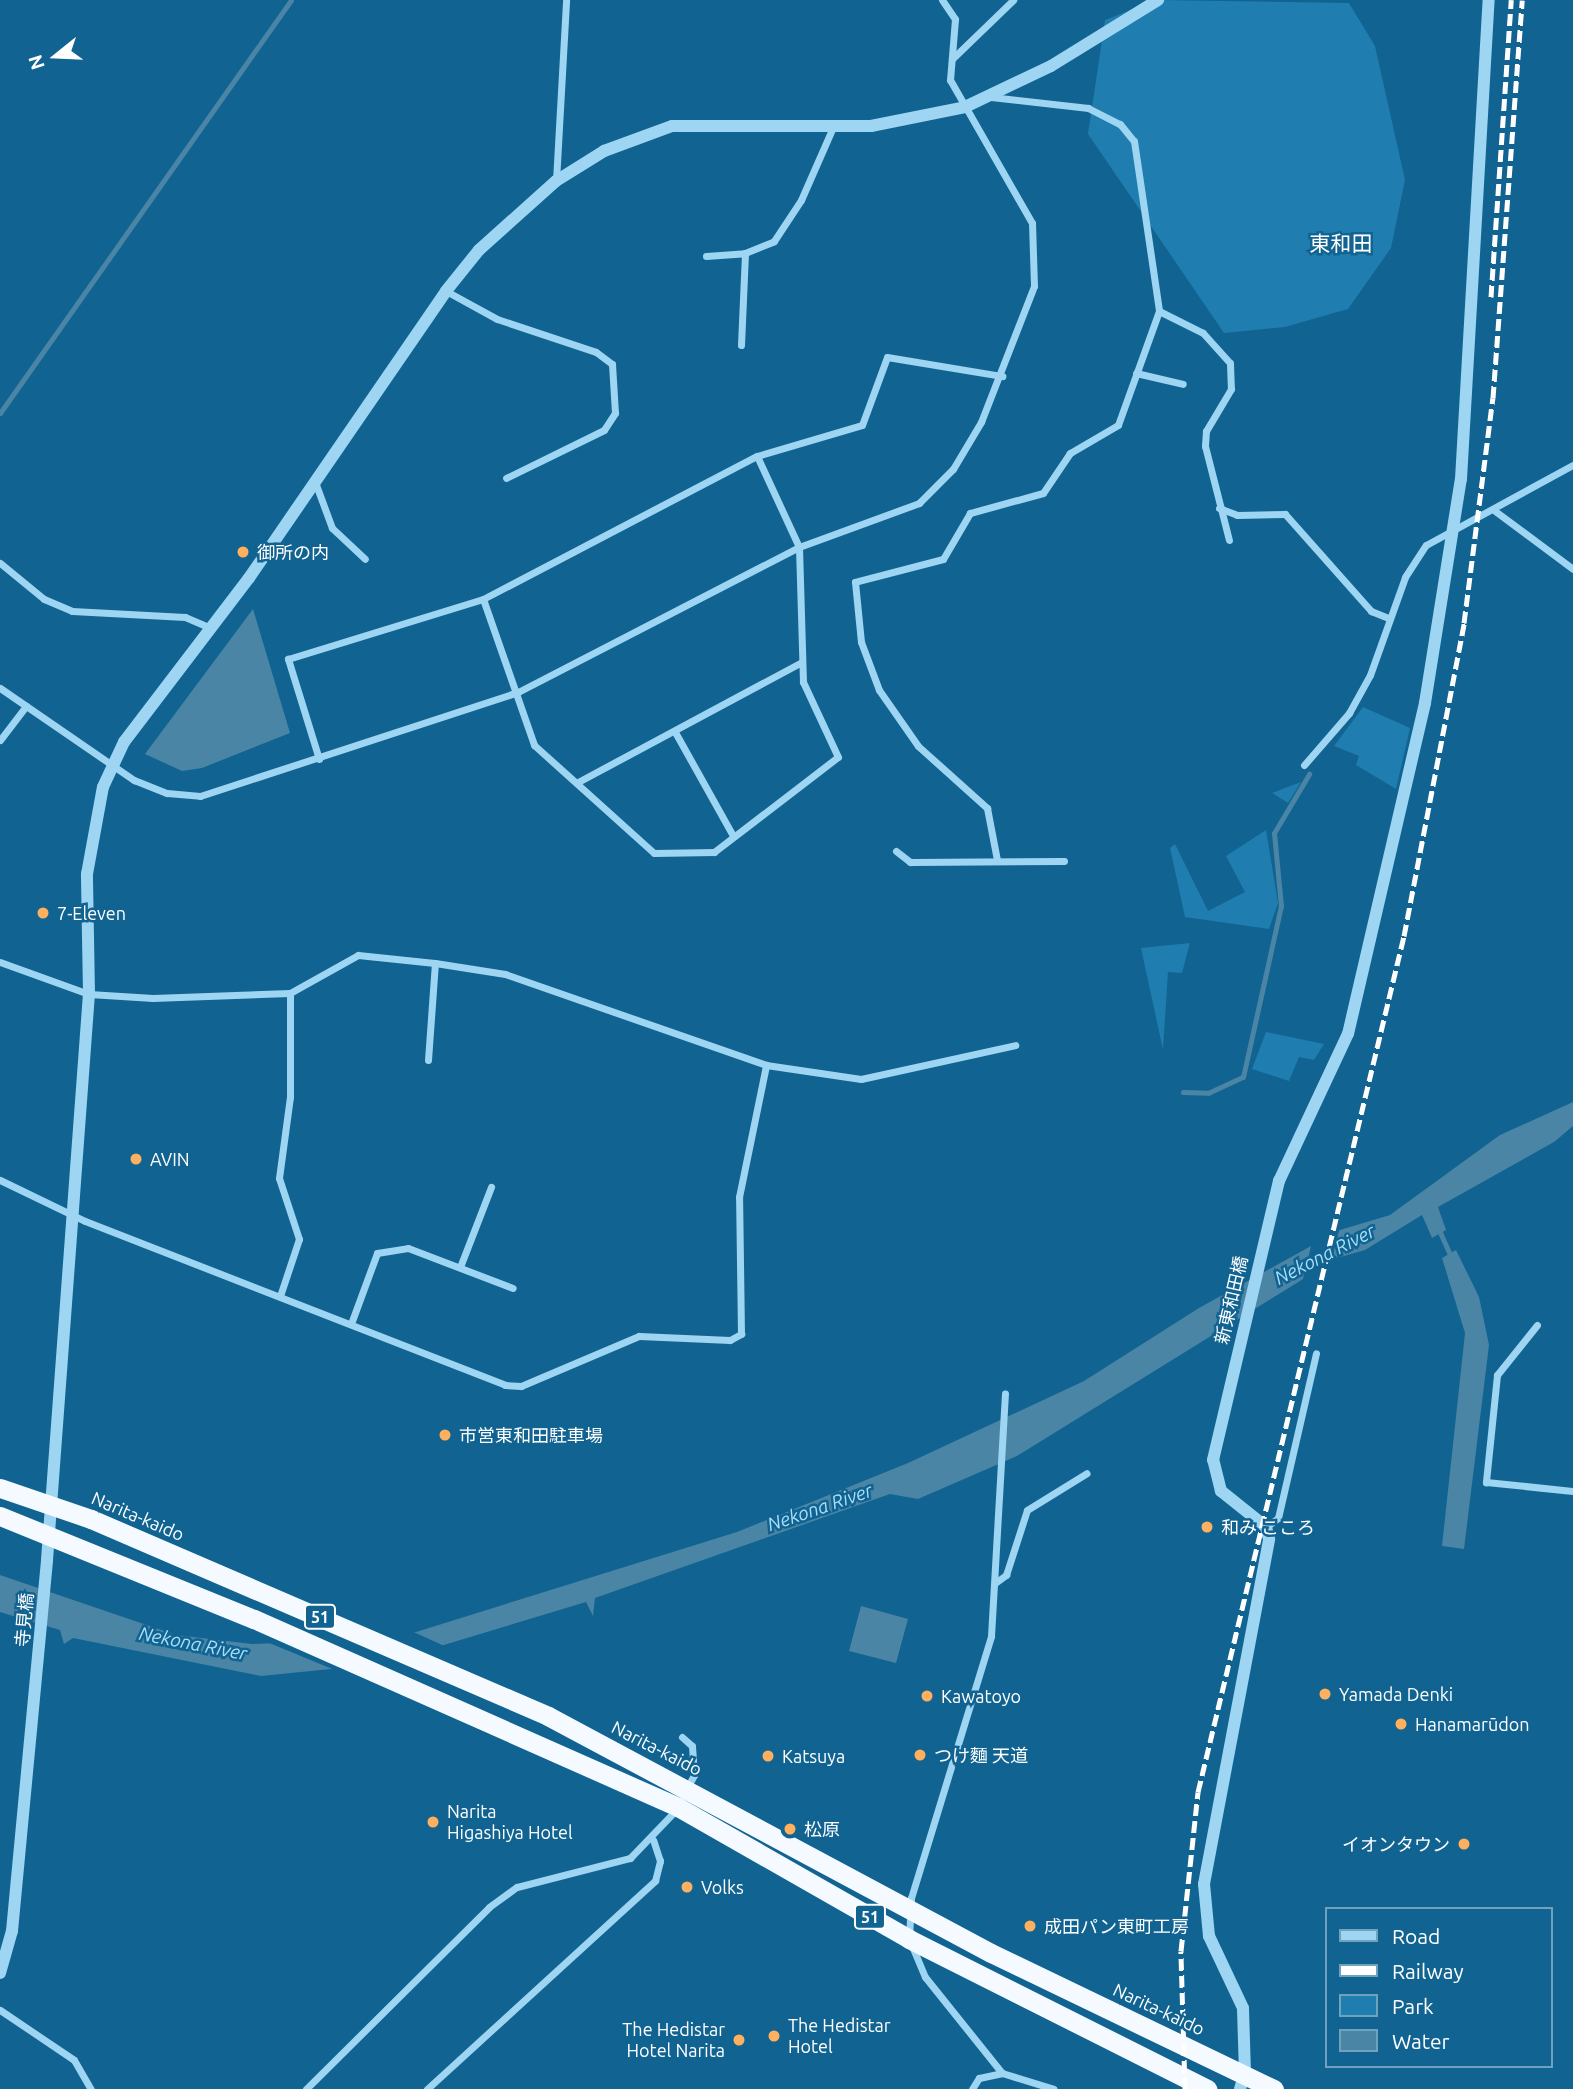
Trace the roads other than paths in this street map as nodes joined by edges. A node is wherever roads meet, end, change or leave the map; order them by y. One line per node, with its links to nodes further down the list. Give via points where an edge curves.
1 (566, 0): 10 (street)
2 (942, 0): 6 (street, via 955,19)
3 (1013, 0): 6 (street)
4 (1158, 0): 7 (street)
5 (1489, 0): 25 (street, 新東和田橋, via 1470,377)
6 (952, 59): 8 (street, via 950,80)
7 (991, 97): 8 (street); 14 (street, via 1088,108 1120,124 1135,141)
8 (965, 107): 9 (street, via 871,126); 17 (street, via 1000,157 1032,223 1034,286)
9 (834, 124): 10 (street, via 673,126 604,150); 11 (street, via 788,223 774,241)
10 (556, 181): 13 (street, via 479,250)
11 (745, 253): 12 (street); 15 (street)
12 (706, 256)
13 (446, 290): 21 (street, via 496,319 596,352 612,364 615,413 604,430); 22 (street)
14 (1159, 311): 16 (street); 23 (street, via 1203,333 1230,363 1231,389 1206,430)
15 (741, 345)
16 (1136, 373): 18 (street); 46 (street, via 1118,425 1070,453 1043,493 970,513 943,559 855,582 861,642 879,690 918,746 987,808)
17 (1002, 376): 19 (street, via 887,357 862,425); 27 (street, via 953,470 919,503)
18 (1182, 384)
19 (757, 456): 27 (street); 31 (street)
20 (1573, 465): 24 (street)
21 (506, 478)
22 (314, 480): 28 (street, via 332,528); 33 (street)
23 (1218, 508): 26 (street); 32 (street, via 1237,515 1285,514 1371,611)
24 (1495, 511): 25 (street); 30 (street)
25 (1452, 530): 32 (street, via 1426,545); 70 (street, 新東和田橋, via 1425,703 1348,1034 1287,1161 1264,1238 1213,1472 1233,1504)
26 (1229, 540)
27 (799, 547): 34 (street); 36 (street)
28 (365, 559)
29 (0, 563): 33 (street, via 44,599 72,611 185,617)
30 (1573, 569)
31 (483, 599): 36 (street); 40 (street, via 288,659)
32 (1388, 618): 41 (street, via 1370,674 1349,713)
33 (211, 628): 42 (street)
34 (802, 662): 38 (street); 44 (street, via 803,682 838,757)
35 (0, 688): 37 (street)
36 (518, 692): 40 (street); 43 (street, via 534,745)
37 (26, 706): 39 (street); 42 (street)
38 (676, 732): 43 (street); 44 (street)
39 (0, 740)
40 (319, 759): 42 (street, via 201,796 167,793)
41 (1304, 765)
42 (113, 766): 51 (street, 寺見橋, via 87,874)
43 (578, 782): 44 (street, via 654,853 714,852)
44 (732, 834)
45 (896, 851): 46 (street, via 910,862)
46 (998, 860): 47 (street)
47 (1064, 861)
48 (0, 962): 51 (street)
49 (435, 963): 50 (street, via 358,955); 53 (street); 54 (street, via 543,986)
50 (290, 993): 51 (street, via 241,999); 60 (street, via 289,1097 279,1178 299,1239)
51 (89, 994): 57 (street, 寺見橋)
52 (1015, 1045): 54 (street, via 861,1079)
53 (428, 1060)
54 (766, 1065): 61 (street, via 739,1197 741,1334 730,1340 639,1336 522,1386 505,1385)
55 (0, 1180): 57 (street)
56 (491, 1187): 58 (street)
57 (69, 1214): 60 (street); 68 (street, 寺見橋)
58 (460, 1267): 59 (street); 61 (street, via 408,1248 377,1253)
59 (513, 1288)
60 (280, 1296): 61 (street)
61 (352, 1321)
62 (1537, 1325): 67 (street, via 1497,1375 1486,1482)
63 (1316, 1353): 70 (street, via 1278,1518)
64 (1005, 1393): 72 (street)
65 (1087, 1473): 72 (street, via 1027,1510 1006,1576)
66 (0, 1488): 68 (highway, Narita-kaido / 51)
67 (1573, 1491)
68 (51, 1504): 71 (street, 寺見橋); 74 (highway, Narita-kaido / 51, via 548,1716)
69 (0, 1516): 71 (highway, 51)
70 (1266, 1527): 82 (street, via 1268,1549 1213,1814 1203,1902 1209,1936 1243,2008)
71 (49, 1532): 75 (highway, 51, via 536,1741); 79 (street, 寺見橋, via 12,1931)
72 (995, 1583): 77 (street, via 987,1655)
73 (682, 1737): 74 (street, via 692,1746 694,1775)
74 (687, 1788): 75 (street); 77 (highway, Narita-kaido / 51)
75 (678, 1807): 76 (street); 78 (highway, 51)
76 (653, 1840): 84 (street, via 630,1858 517,1887 489,1907); 85 (street, via 660,1861 655,1881)
77 (909, 1909): 78 (street); 82 (highway, Narita-kaido / 51)
78 (909, 1939): 81 (street, via 925,1977); 88 (highway, 51)
79 (0, 1973)
80 (0, 2010): 83 (street, via 74,2060)
81 (1002, 2073): 86 (street, via 979,2078); 87 (street)
82 (1242, 2081): 89 (highway, Narita-kaido / 51)
83 (91, 2089)
84 (306, 2089)
85 (427, 2089)
86 (972, 2089)
87 (1054, 2089)
88 (1207, 2089)
89 (1274, 2089)

